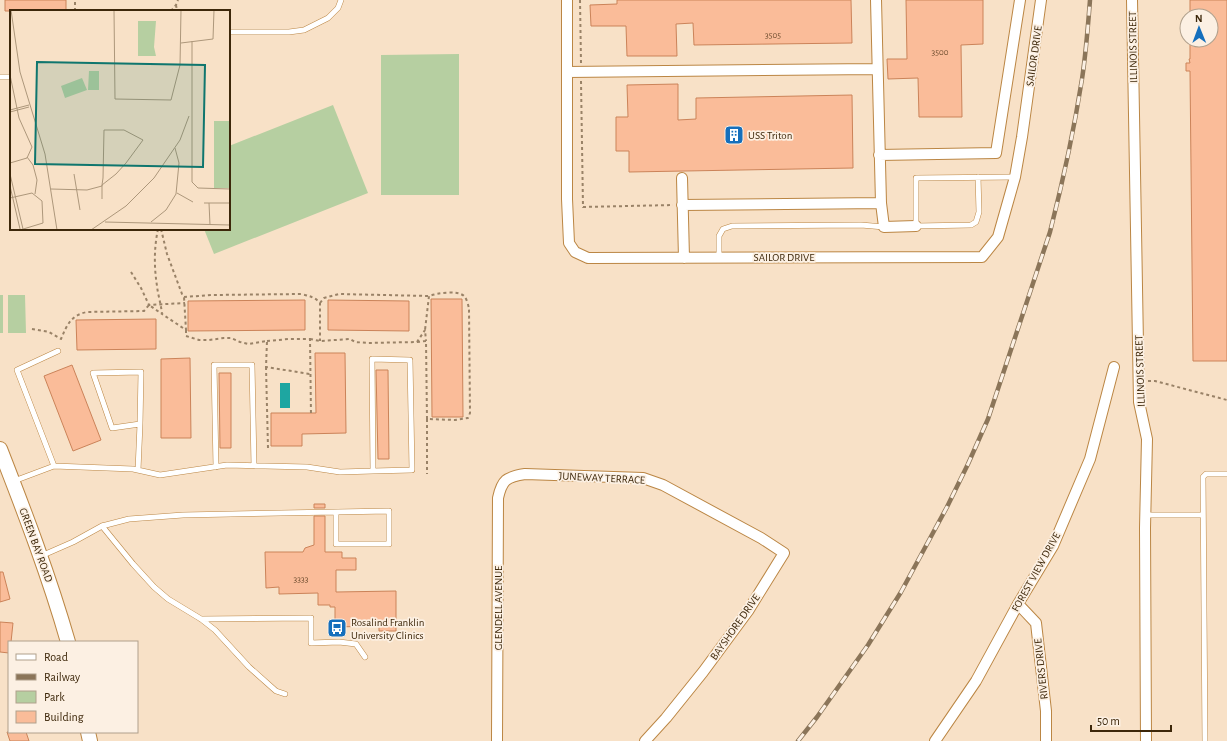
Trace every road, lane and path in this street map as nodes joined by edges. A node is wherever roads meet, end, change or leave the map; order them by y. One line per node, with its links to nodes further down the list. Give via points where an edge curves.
1 (178, 0): 9 (path)
2 (341, 0): 12 (lane, via 338,8 328,18 304,30)
3 (567, 0): 14 (street, SAILOR DRIVE)
4 (580, 0): 15 (path)
5 (876, 0): 13 (street)
6 (1020, 0): 16 (street, via 996,153)
7 (1041, 0): 18 (street, SAILOR DRIVE)
8 (1132, 0): 48 (street, ILLINOIS STREET)
9 (176, 5): 10 (path); 11 (path)
10 (172, 10)
11 (177, 10)
12 (230, 32)
13 (877, 69): 15 (street); 16 (street)
14 (567, 72): 15 (street); 27 (street, SAILOR DRIVE, via 569,243 575,252 588,258)
15 (581, 72): 21 (path, via 583,207)
16 (880, 155): 20 (street)
17 (978, 177): 18 (lane); 22 (lane, via 979,212 976,222 971,225); 22 (lane, via 916,178)
18 (1014, 177): 26 (street, SAILOR DRIVE, via 998,237 982,257)
19 (682, 178): 21 (street)
20 (881, 203): 21 (street); 23 (street)
21 (682, 205): 27 (street)
22 (916, 226): 23 (street)
23 (884, 227): 26 (lane, via 732,226 722,229)
24 (158, 230): 34 (path, via 155,271)
25 (161, 230): 30 (path, via 167,254)
26 (718, 257): 27 (street, SAILOR DRIVE)
27 (684, 258)
28 (131, 272): 33 (path)
29 (429, 296): 32 (path, via 339,294 324,298); 38 (path); 51 (path, via 437,293 460,293 465,296 469,308 470,413 468,418 463,419)
30 (184, 297): 31 (path); 32 (path, via 301,294 317,298)
31 (185, 303): 34 (path); 37 (path)
32 (320, 303): 40 (path)
33 (149, 305): 34 (path); 35 (path); 36 (path, via 144,311 78,314 71,320 61,339 49,332)
34 (161, 305): 35 (path)
35 (162, 314): 37 (path)
36 (32, 329)
37 (186, 330): 42 (path, via 186,336 199,340 230,338 248,344)
38 (425, 330): 41 (path); 43 (path)
39 (310, 339): 40 (path); 42 (path); 47 (path)
40 (320, 340): 43 (path, via 350,339 368,343)
41 (426, 341): 43 (path); 51 (path)
42 (267, 342): 46 (path)
43 (417, 342)
44 (58, 351): 55 (lane, via 17,370)
45 (1114, 366): 70 (street, FOREST VIEW DRIVE, via 1090,459 1053,546)
46 (266, 367): 47 (path); 53 (path)
47 (310, 374): 50 (path)
48 (1139, 381): 49 (path, via 1155,381); 65 (street, ILLINOIS STREET, via 1139,402 1147,438)
49 (1227, 400)
50 (311, 415)
51 (427, 419): 60 (path)
52 (140, 424): 52 (lane, via 141,372 93,373 112,428); 58 (lane)
53 (268, 448)
54 (0, 449): 63 (main road, GREEN BAY ROAD)
55 (54, 466): 58 (lane); 63 (lane)
56 (254, 466): 57 (lane); 57 (lane, via 252,365 214,365); 59 (lane, via 307,467 340,472)
57 (216, 467): 58 (lane, via 160,475)
58 (138, 470)
59 (373, 471): 59 (lane, via 412,470 410,360 372,359)
60 (427, 474)
61 (1227, 474): 66 (lane, via 1206,474 1203,477)
62 (508, 479): 67 (street, JUNEWAY TERRACE, via 525,474 643,478 663,485); 75 (street, GLENDELL AVENUE, via 501,485 498,498)
63 (13, 481): 69 (main road, GREEN BAY ROAD)
64 (336, 512): 64 (lane, via 336,544 389,544 389,511); 68 (lane, via 169,515 129,519)
65 (1145, 515): 66 (lane); 79 (street, ILLINOIS STREET)
66 (1203, 515): 80 (lane)
67 (735, 524): 76 (street, BAYSHORE DRIVE, via 784,553 748,611 703,672)
68 (102, 526): 69 (lane); 71 (lane, via 154,587 168,599)
69 (41, 556): 72 (main road, GREEN BAY ROAD)
70 (1018, 604): 77 (street, FOREST VIEW DRIVE, via 976,682); 78 (street, RIVERS DRIVE, via 1036,623 1046,711)
71 (202, 619): 73 (lane, via 311,618 311,643 356,644); 74 (lane, via 249,667 276,691)
72 (68, 641)
73 (365, 657)
74 (285, 694)
75 (498, 741)
76 (645, 741)
77 (935, 741)
78 (1046, 741)
79 (1146, 741)
80 (1205, 741)

